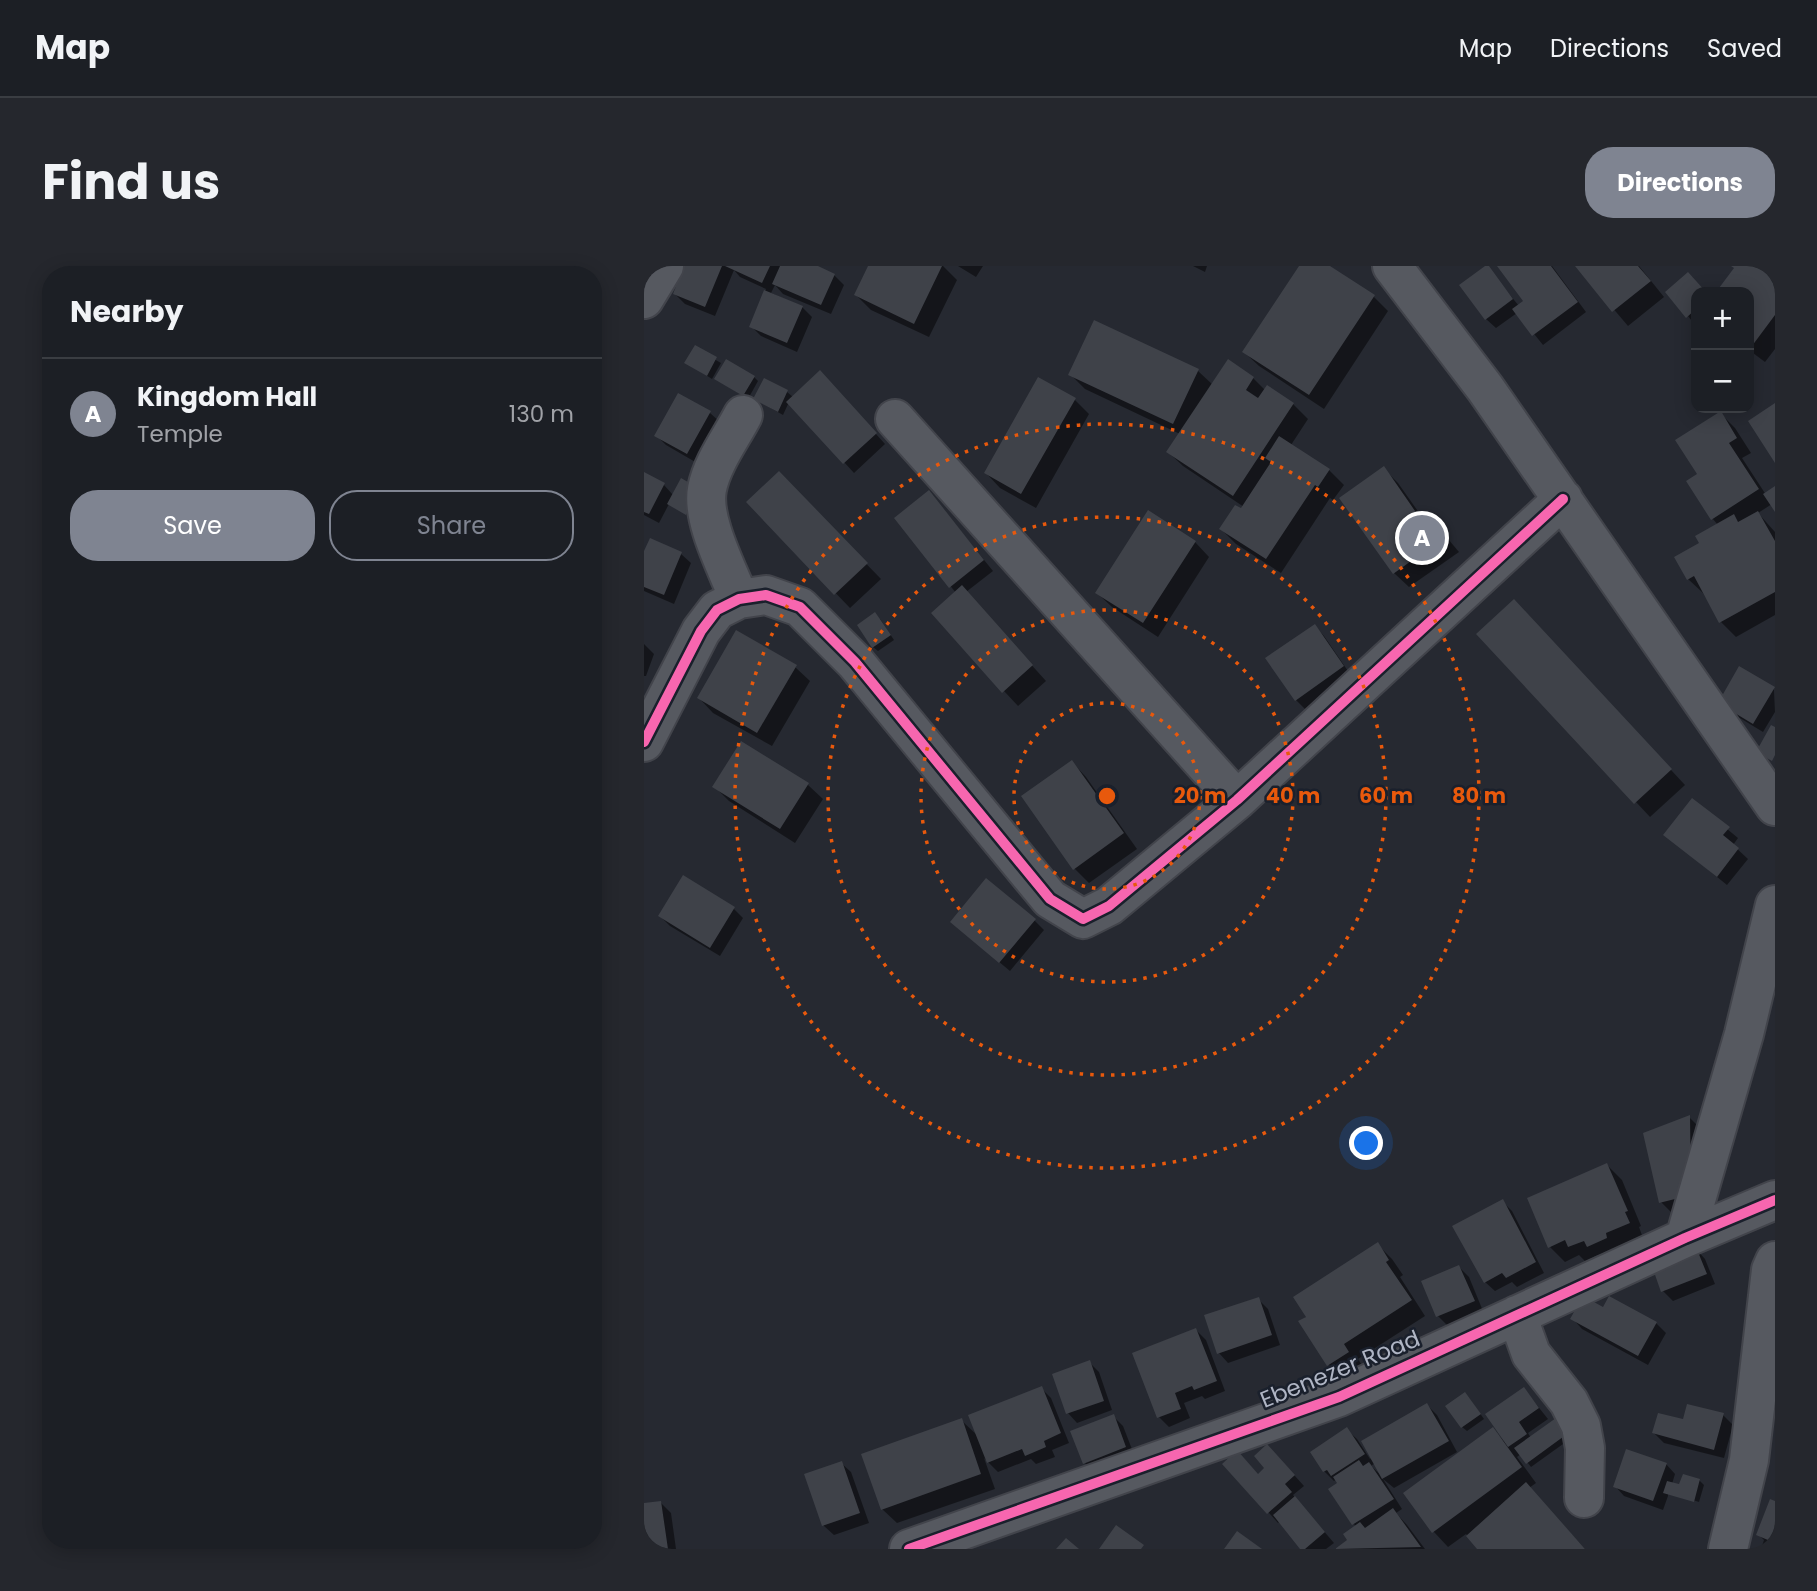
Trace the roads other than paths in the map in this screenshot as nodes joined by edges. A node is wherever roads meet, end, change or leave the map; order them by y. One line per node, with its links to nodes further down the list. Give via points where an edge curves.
1 (664, 266): 3 (street)
2 (1405, 271): 6 (street)
3 (644, 299)
4 (743, 415): 7 (street, via 707,489 711,527)
5 (895, 419): 9 (street)
6 (1563, 499): 9 (street); 10 (street)
7 (739, 599): 8 (street, via 717,610 701,631); 9 (street, via 766,596 800,607 855,662 1049,899 1083,919 1109,906)
8 (644, 742)
9 (1237, 800)
10 (1775, 806)
11 (1775, 905): 13 (street, via 1744,1034)
12 (1775, 1200): 13 (street, Ebenezer Road)
13 (1685, 1238): 15 (street, Ebenezer Road)
14 (1775, 1261): 18 (street, via 1749,1460)
15 (1517, 1315): 16 (street, via 1531,1354 1569,1402 1581,1426); 17 (street, Ebenezer Road, via 1339,1397)
16 (1584, 1498)
17 (909, 1549)
18 (1728, 1549)

